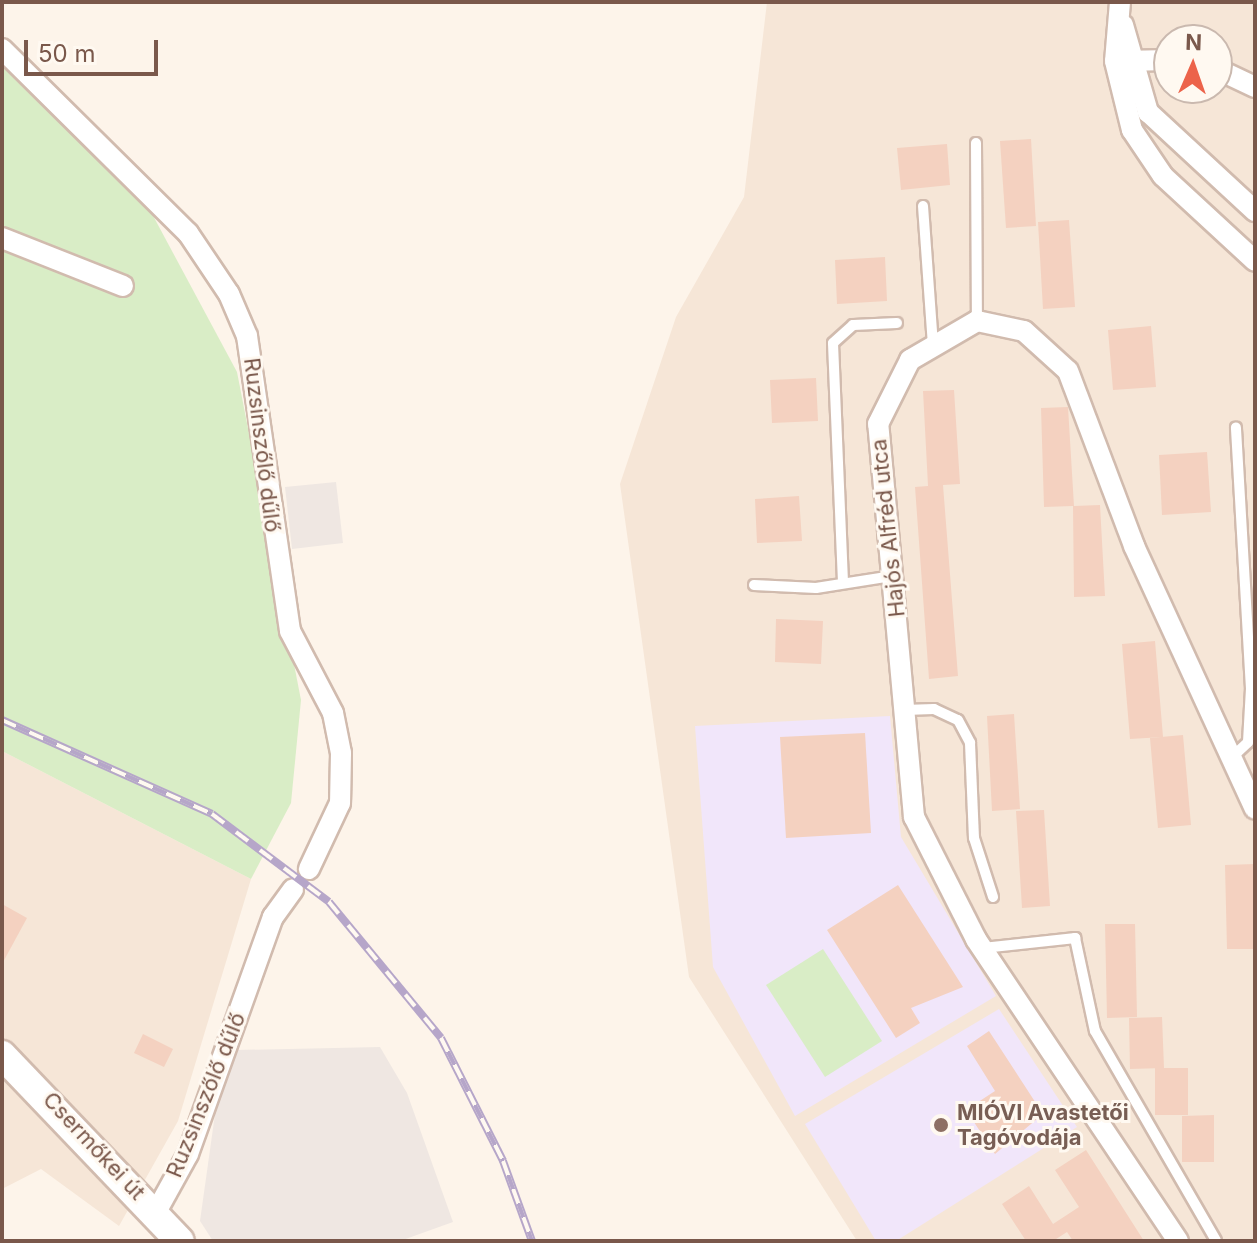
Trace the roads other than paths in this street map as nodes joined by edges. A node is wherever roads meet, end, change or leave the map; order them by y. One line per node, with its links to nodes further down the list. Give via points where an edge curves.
1 (1121, 12): 4 (street)
2 (2, 49): 23 (street, Ruzsinszőlő dűlő, via 188,233 229,294 247,336 290,631 333,713 341,753 340,803)
3 (1153, 60): 4 (street)
4 (1125, 61): 9 (street, via 1148,112); 11 (street, via 1120,105 1163,176)
5 (1233, 77): 6 (street)
6 (1255, 87)
7 (976, 143): 13 (lane)
8 (923, 206): 15 (lane)
9 (1255, 211)
10 (2, 238): 12 (street)
11 (1255, 261)
12 (123, 286)
13 (977, 321): 15 (street, Hajós Alfréd utca); 21 (street, via 1024,331 1068,371 1134,546)
14 (897, 323): 18 (lane, via 853,325 833,343)
15 (933, 345): 17 (street, Hajós Alfréd utca, via 910,360 878,424)
16 (1236, 427): 21 (lane, via 1251,689 1248,742)
17 (893, 576): 18 (lane); 20 (street, Hajós Alfréd utca)
18 (843, 582): 19 (lane)
19 (754, 585)
20 (904, 710): 25 (lane, via 934,709 958,720 970,743 974,838); 26 (street, Hajós Alfréd utca, via 914,817)
21 (1229, 760): 22 (street)
22 (1255, 809)
23 (309, 869)
24 (293, 889): 28 (street, Ruzsinszőlő dűlő, via 273,917 188,1154)
25 (993, 897)
26 (983, 948): 30 (street, Hajós Alfréd utca); 31 (lane, via 1075,938 1095,1031)
27 (2, 1055): 28 (main road, Csermőkei út)
28 (156, 1212): 29 (main road, Csermőkei út)
29 (180, 1241)
30 (1178, 1241)
31 (1216, 1241)

